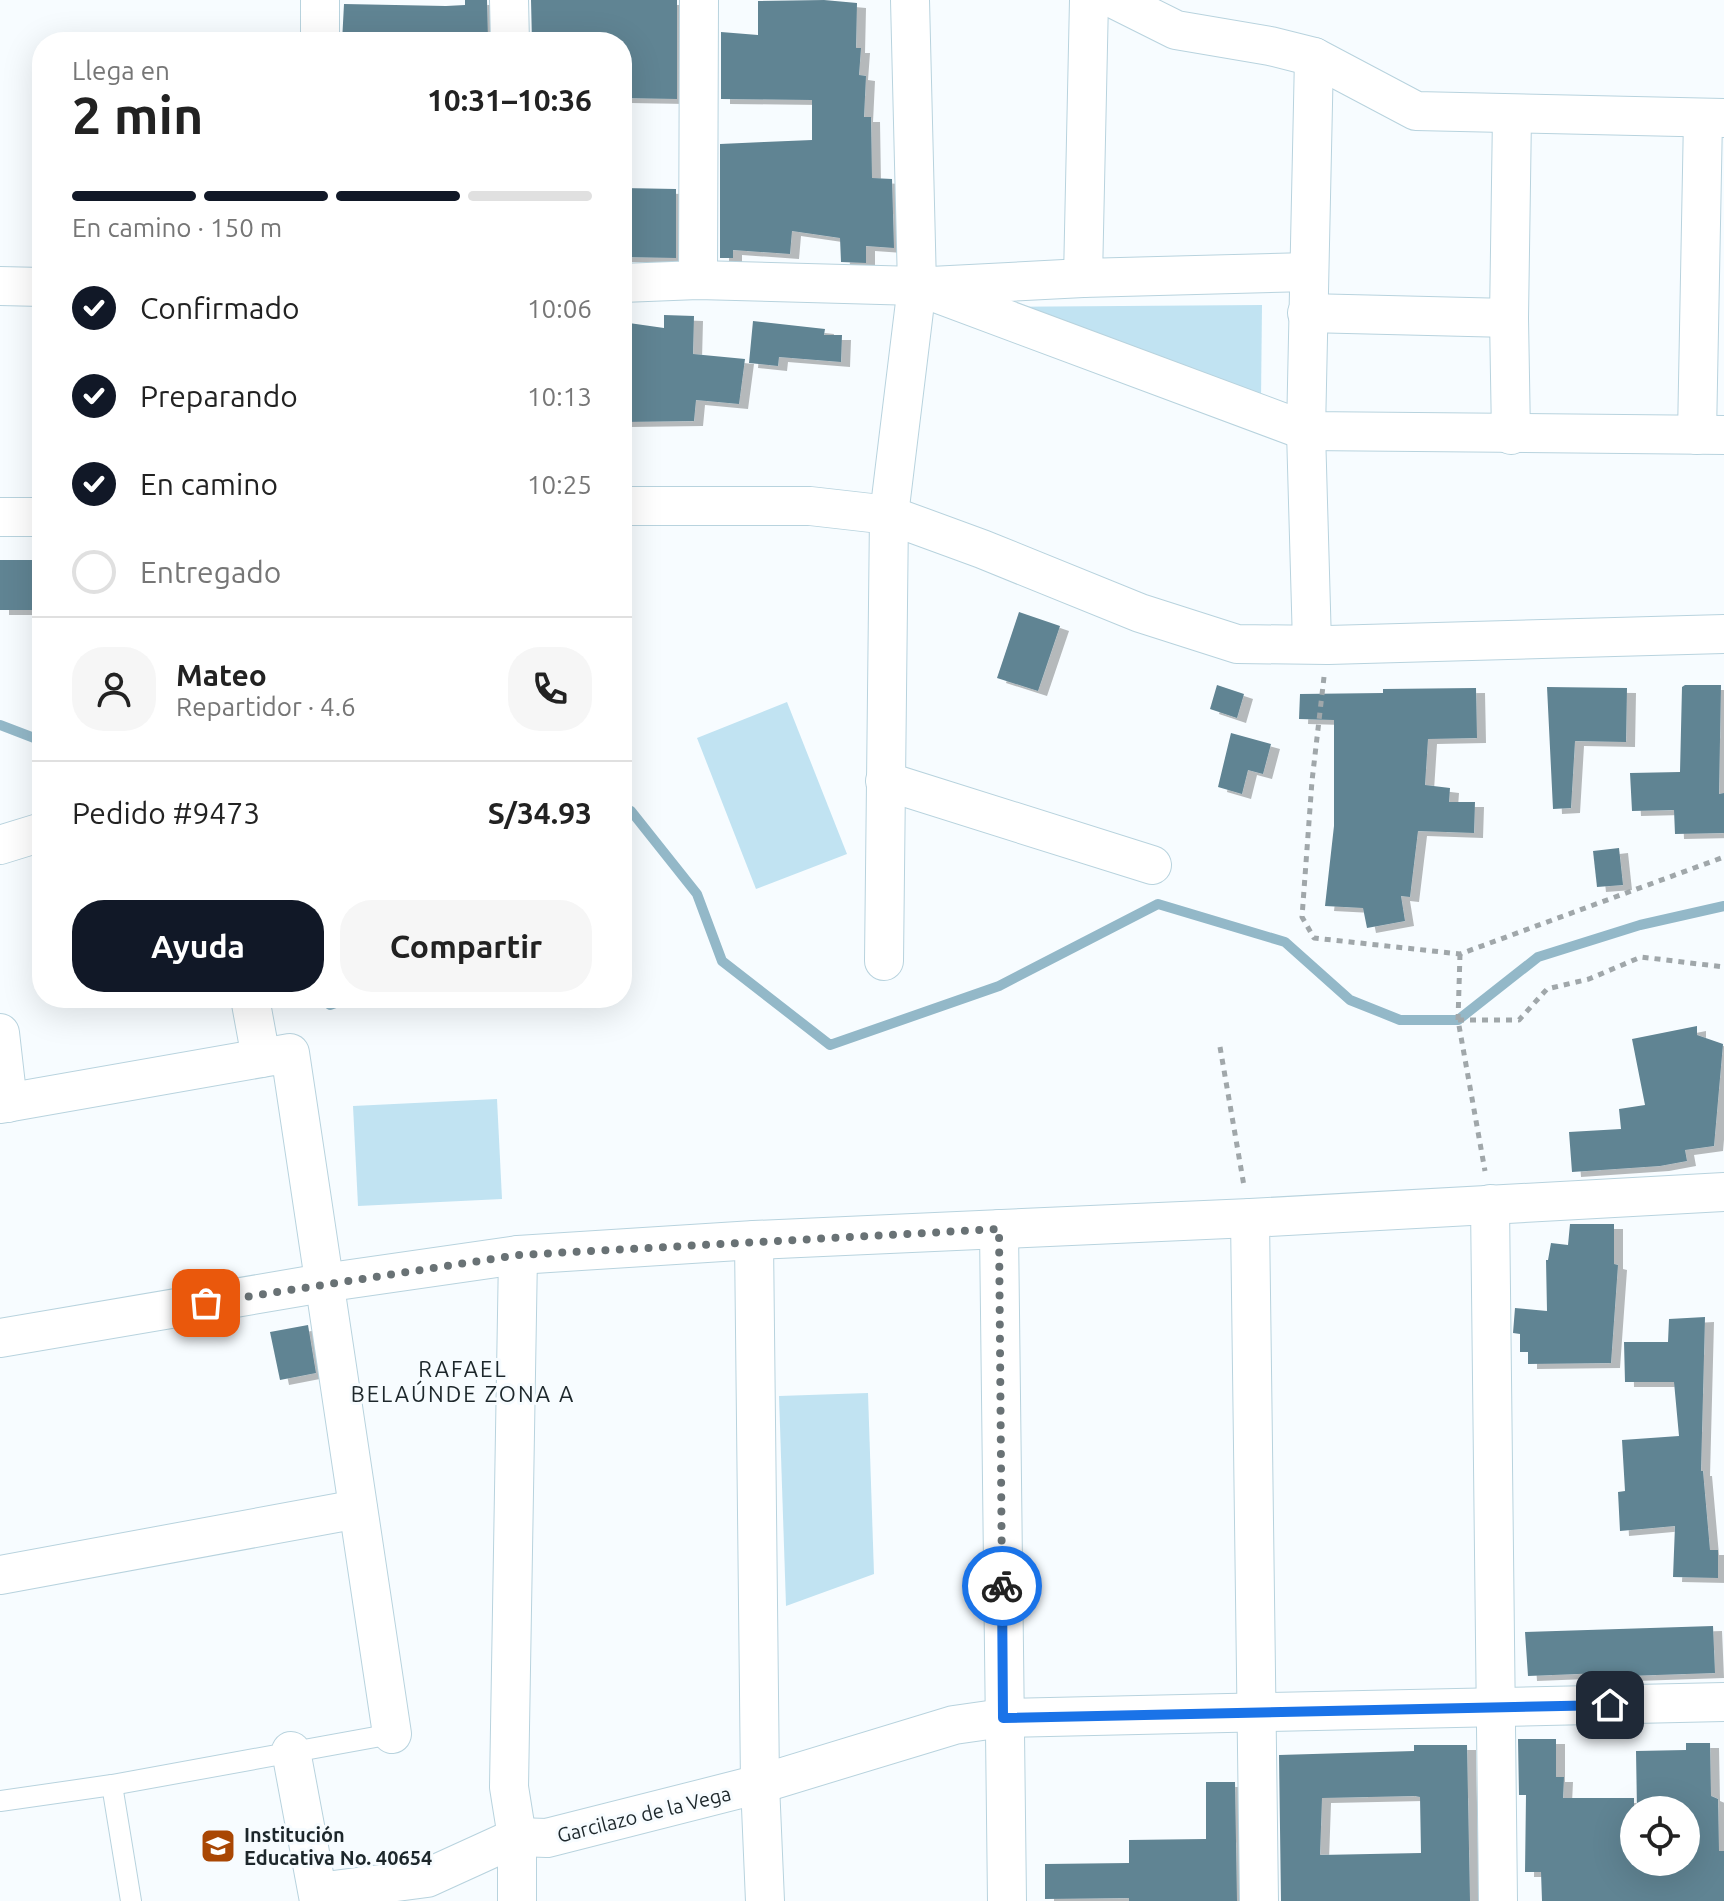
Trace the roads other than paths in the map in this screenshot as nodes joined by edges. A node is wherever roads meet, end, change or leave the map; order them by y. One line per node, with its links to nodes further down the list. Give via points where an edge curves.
1 (320, 0): 7 (street)
2 (509, 0): 8 (street)
3 (699, 0): 14 (street)
4 (910, 0): 17 (street)
5 (1089, 0): 13 (street)
6 (1116, 0): 9 (street, via 1176,30)
7 (320, 32)
8 (510, 32)
9 (1314, 57): 10 (street, via 1416,111); 12 (street)
10 (1512, 115): 11 (street); 20 (street)
11 (1714, 118): 23 (street)
12 (1308, 272): 13 (street); 19 (street)
13 (1083, 278): 17 (street)
14 (698, 280): 15 (street); 17 (street)
15 (632, 283)
16 (0, 286): 18 (street)
17 (917, 286): 21 (street); 25 (street)
18 (32, 287)
19 (1307, 313): 20 (street); 21 (street)
20 (1509, 318): 22 (street)
21 (1306, 431): 22 (street); 29 (street)
22 (1511, 435): 23 (street)
23 (1711, 435)
24 (632, 506): 25 (street, via 810,506)
25 (889, 515): 29 (street, via 1140,613 1237,644); 30 (street)
26 (0, 517): 27 (street)
27 (32, 517)
28 (1724, 634): 29 (street)
29 (1320, 644)
30 (885, 781): 33 (street); 34 (street)
31 (32, 835): 32 (street)
32 (0, 845)
33 (1152, 865)
34 (884, 961)
35 (252, 1008): 37 (street)
36 (0, 1033): 38 (street)
37 (261, 1058): 38 (street); 45 (street, via 290,1053)
38 (4, 1103)
39 (1724, 1192): 40 (street)
40 (1490, 1204): 41 (street); 50 (street)
41 (1250, 1218): 42 (street); 51 (street)
42 (999, 1229): 43 (street); 52 (street)
43 (754, 1240): 44 (street); 55 (street)
44 (518, 1255): 45 (street); 58 (street, via 509,1787)
45 (323, 1283): 46 (street); 47 (street)
46 (0, 1338)
47 (358, 1509): 48 (street); 53 (street)
48 (0, 1575)
49 (1724, 1702): 50 (street, Garcilazo de la Vega)
50 (1496, 1707): 51 (street, Garcilazo de la Vega); 65 (street)
51 (1256, 1713): 52 (street, Garcilazo de la Vega); 64 (street)
52 (1003, 1718): 55 (street, Garcilazo de la Vega, via 954,1725); 63 (street)
53 (392, 1734): 54 (lane)
54 (291, 1751): 56 (lane); 59 (street)
55 (760, 1784): 58 (street, Garcilazo de la Vega, via 547,1838); 62 (street)
56 (112, 1785): 57 (lane); 60 (lane)
57 (0, 1801)
58 (517, 1837): 59 (street, via 427,1878); 61 (street)
59 (319, 1897)
60 (131, 1901)
61 (517, 1901)
62 (765, 1901)
63 (1007, 1901)
64 (1259, 1901)
65 (1498, 1901)

